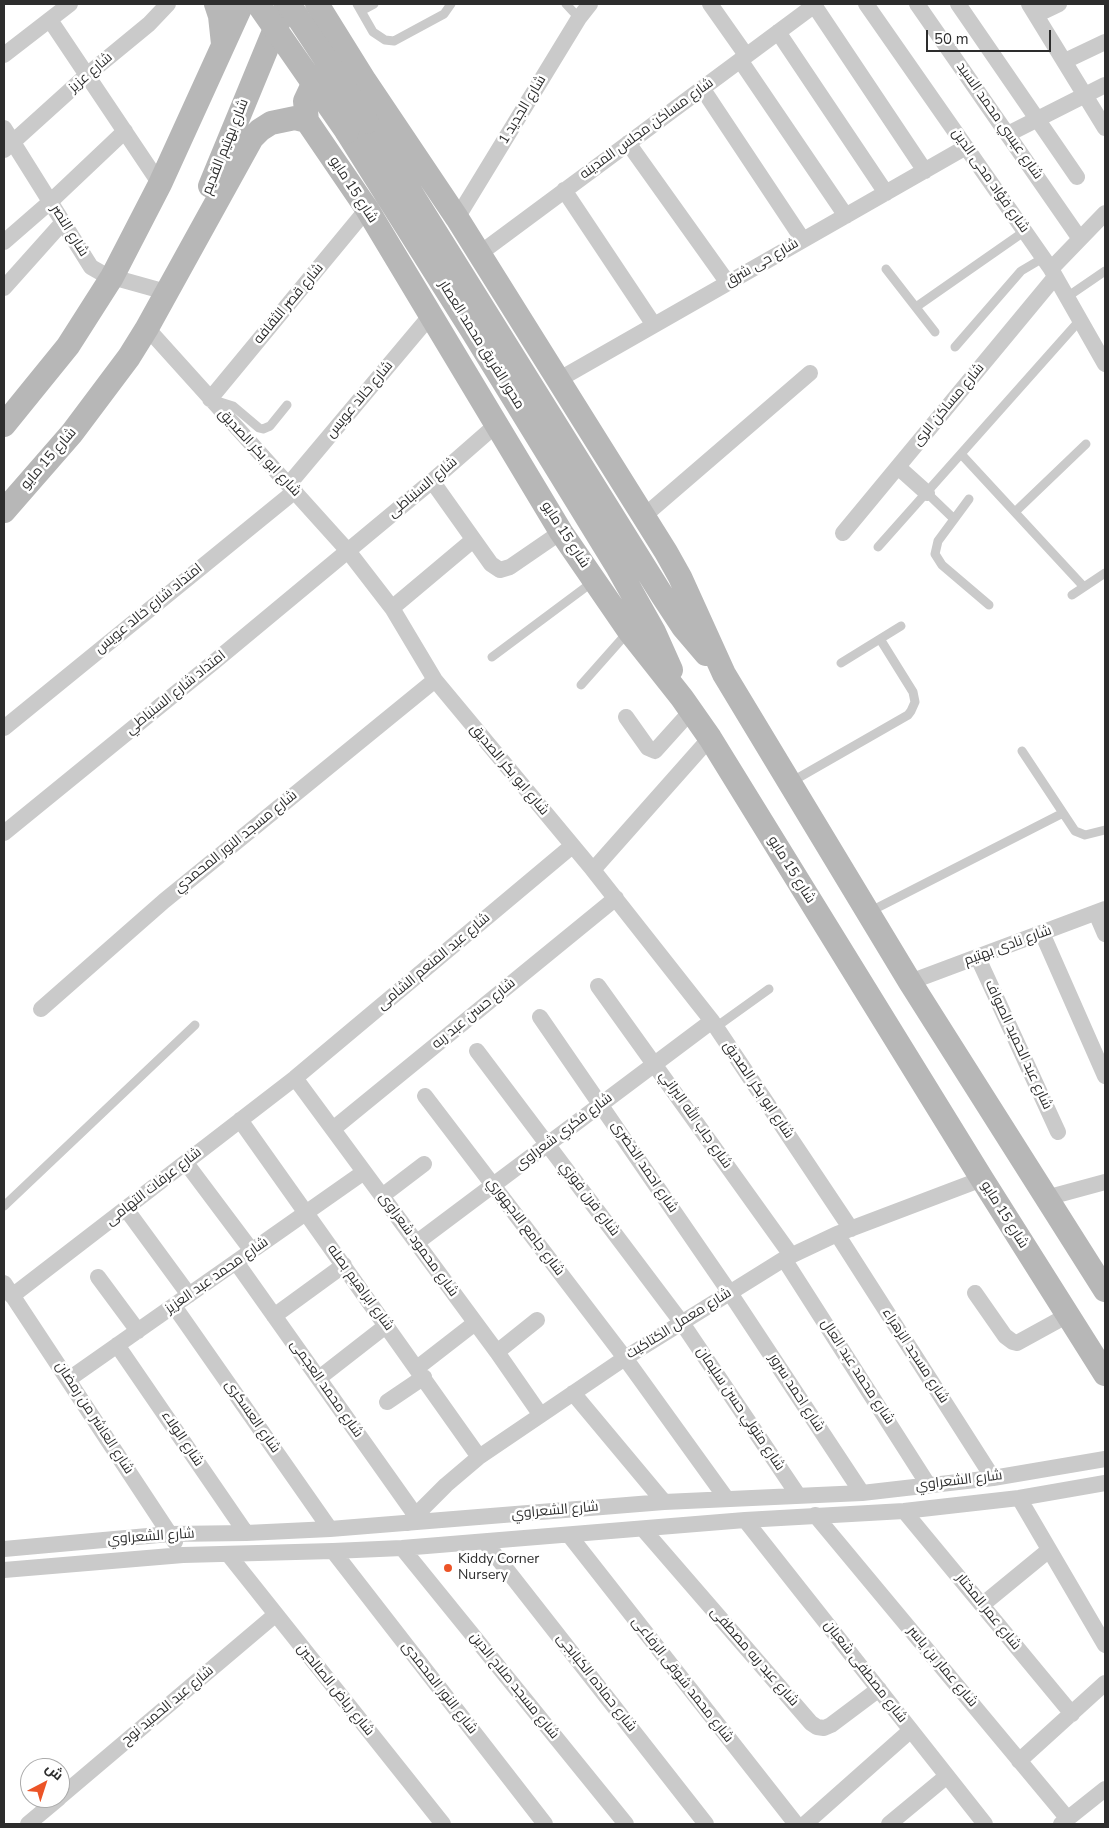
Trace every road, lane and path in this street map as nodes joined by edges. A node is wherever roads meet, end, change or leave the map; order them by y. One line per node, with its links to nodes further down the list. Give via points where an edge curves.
1 (168, 4): 27 (street, شارع عزيز, via 149,24)
2 (216, 4): 23 (main road)
3 (242, 4): 23 (main road)
4 (258, 4): 109 (main road, محور الفريق محمد العصار, bridge, via 347,132 548,452 654,632)
5 (289, 4): 63 (main road, شارع بهتيم القديم, via 274,31); 106 (main road, محور الفريق محمد العصار, bridge, via 367,122 662,595 683,627)
6 (317, 4): 28 (main road)
7 (374, 4): 17 (lane)
8 (451, 4): 17 (lane, via 444,14 394,41 385,40 373,32)
9 (566, 4): 20 (lane)
10 (590, 4): 20 (street, شارع الجديد 1)
11 (710, 4): 25 (street)
12 (866, 4): 40 (street, شارع فؤاد محى الدين)
13 (917, 4): 37 (street, شارع عيسي محمد السيد)
14 (958, 4): 32 (street)
15 (1059, 4): 18 (street)
16 (809, 6): 21 (street, شارع مساكن مجلس المدينه); 41 (street)
17 (359, 7)
18 (1032, 9): 26 (street)
19 (59, 10): 24 (street); 27 (street)
20 (579, 18): 50 (street, شارع الجديد 1)
21 (778, 32): 25 (street, شارع مساكن مجلس المدينه); 45 (street)
22 (1105, 42): 26 (street)
23 (223, 44): 43 (main road)
24 (4, 55)
25 (743, 58): 30 (street, شارع مساكن مجلس المدينه); 49 (street)
26 (1064, 61): 31 (street)
27 (87, 75): 36 (street); 39 (street, شارع عزيز)
28 (365, 81): 33 (main road, via 338,72 320,78 308,92 305,102); 50 (main road)
29 (1105, 85): 31 (street)
30 (702, 88): 38 (street, شارع مساكن مجلس المدينه); 54 (street)
31 (1085, 95): 32 (street); 35 (street)
32 (1038, 119): 37 (street); 42 (street)
33 (307, 121): 47 (main road, شارع 15 مايو); 63 (main road, شارع 15 مايو, via 295,118 282,120 266,126 252,138)
34 (4, 128): 39 (street, شارع النصر)
35 (1105, 128)
36 (125, 131): 43 (street); 46 (street)
37 (1008, 134): 53 (street, شارع عيسي محمد السيد)
38 (628, 143): 44 (street, شارع مساكن مجلس المدينه); 61 (street)
39 (8, 146): 46 (street, شارع النصر)
40 (966, 147): 41 (street, شارع حى شرق); 52 (street, شارع فؤاد محى الدين)
41 (925, 170): 45 (street, شارع حى شرق)
42 (1077, 177)
43 (160, 184): 60 (main road)
44 (564, 190): 56 (street, شارع مساكن مجلس المدينه); 68 (street)
45 (886, 193): 49 (street, شارع حى شرق)
46 (50, 202): 51 (street, شارع النصر); 55 (street)
47 (367, 210): 66 (main road, شارع 15 مايو); 75 (street, شارع قصر الثقافه)
48 (1105, 213): 53 (street, شارع مساكن الرى)
49 (846, 216): 54 (street, شارع حى شرق)
50 (457, 218): 56 (main road)
51 (63, 222): 60 (street, شارع النصر, via 97,272); 62 (street)
52 (1025, 232): 57 (street, شارع فؤاد محى الدين); 65 (lane)
53 (1080, 239): 57 (street, شارع مساكن الرى)
54 (803, 240): 61 (street, شارع حى شرق)
55 (4, 242)
56 (479, 254): 74 (main road)
57 (1050, 268): 64 (street, شارع فؤاد محى الدين); 71 (lane, via 1022,271); 81 (street, شارع مساكن الرى)
58 (886, 269): 65 (lane)
59 (1105, 271): 64 (lane)
60 (112, 277): 63 (street, شارع النصر); 77 (main road, via 68,346)
61 (728, 283): 68 (street, شارع حى شرق)
62 (4, 288)
63 (166, 292): 69 (main road, شارع 15 مايو)
64 (1067, 297): 67 (street, شارع فؤاد محى الدين)
65 (916, 307): 70 (lane)
66 (431, 316): 78 (main road, شارع 15 مايو); 83 (street, شارع خالد عويس)
67 (1080, 320): 72 (street, شارع فؤاد محى الدين); 80 (lane)
68 (654, 325): 74 (street, شارع حى شرق)
69 (147, 328): 75 (street, شارع ابو بكر الصديق); 86 (main road, شارع 15 مايو, via 72,434)
70 (935, 332)
71 (955, 347)
72 (1105, 364)
73 (810, 373): 88 (street)
74 (558, 380): 88 (main road)
75 (210, 399): 76 (lane, via 233,406 263,429 270,426); 83 (street, شارع ابو بكر الصديق)
76 (288, 406)
77 (6, 418)
78 (496, 425): 82 (street, شارع السنباطى); 90 (main road, شارع 15 مايو)
79 (1086, 444): 87 (lane)
80 (961, 454): 84 (lane); 87 (lane)
81 (898, 467): 84 (street); 91 (street, شارع مساكن الرى)
82 (432, 481): 92 (street); 94 (street, شارع السنباطى)
83 (292, 487): 94 (street, شارع ابو بكر الصديق); 111 (street, امتداد شارع خالد عويس)
84 (927, 493): 89 (lane); 93 (lane)
85 (969, 499): 89 (lane)
86 (4, 511)
87 (1015, 512): 97 (lane)
88 (644, 516): 106 (main road, via 680,577)
89 (954, 519): 99 (lane, via 938,541 935,549 937,558)
90 (561, 532): 92 (street, via 510,567 500,570 491,564); 96 (main road, شارع 15 مايو)
91 (843, 532)
92 (473, 540): 100 (street)
93 (878, 548)
94 (348, 551): 100 (street, شارع ابو بكر الصديق); 117 (street, امتداد شارع السنباطي)
95 (1105, 574): 97 (lane)
96 (594, 581): 102 (main road, شارع 15 مايو); 104 (lane)
97 (1084, 587): 98 (lane)
98 (1072, 595)
99 (989, 606)
100 (392, 608): 107 (street, شارع ابو بكر الصديق)
101 (901, 626): 103 (lane)
102 (628, 631): 108 (lane); 109 (main road, شارع 15 مايو)
103 (880, 639): 105 (lane); 114 (lane, via 913,692 915,702 911,711)
104 (492, 657)
105 (841, 663)
106 (724, 674): 114 (main road)
107 (435, 680): 118 (street, شارع ابو بكر الصديق); 129 (street, شارع مسجد النور المحمدي, via 164,901)
108 (581, 685)
109 (686, 705): 110 (street, via 655,751 648,748); 112 (main road, شارع 15 مايو)
110 (626, 717)
111 (4, 728)
112 (710, 738): 119 (street); 146 (main road, شارع 15 مايو)
113 (1022, 751): 115 (lane)
114 (790, 783): 122 (main road)
115 (1063, 813): 116 (lane, via 1071,827 1080,834); 122 (lane)
116 (1105, 830)
117 (4, 833)
118 (572, 846): 119 (street, شارع ابو بكر الصديق); 136 (street, شارع عبد المنعم الشامى)
119 (593, 870): 120 (street, شارع ابو بكر الصديق)
120 (616, 898): 131 (street, شارع ابو بكر الصديق); 140 (street, شارع حسن عبد ربه)
121 (1101, 911): 123 (street, شارع نادى بهتيم); 124 (street)
122 (868, 913): 126 (main road)
123 (1042, 933): 125 (street, شارع نادى بهتيم); 135 (street)
124 (1105, 934)
125 (978, 958): 126 (street, شارع نادى بهتيم); 141 (street, شارع عبد الحميد الصواف)
126 (910, 982): 150 (main road)
127 (598, 986): 134 (street, شارع جاب الله البراني)
128 (769, 989): 131 (lane)
129 (41, 1009)
130 (540, 1016): 138 (street, شارع احمد الخضرى)
131 (714, 1024): 134 (street, شارع فكري شعراوى); 154 (street, شارع ابو بكر الصديق)
132 (195, 1025): 151 (lane)
133 (477, 1051): 142 (street, شارع فرن فوزي)
134 (654, 1063): 138 (street, شارع فكري شعراوى); 157 (street, شارع جاب الله البراني)
135 (1105, 1076)
136 (295, 1078): 139 (street, شارع عرفات التهامى); 140 (street, شارع محمود شعراوى)
137 (425, 1096): 148 (street, شارع جامع الاجهوري)
138 (601, 1104): 142 (street, شارع فكري شعراوى); 163 (street, شارع احمد الخضرى)
139 (240, 1120): 143 (street, شارع عرفات التهامى); 153 (street, شارع ابراهيم بصله)
140 (332, 1129): 145 (street, شارع محمود شعراوى)
141 (1058, 1132)
142 (547, 1144): 148 (street, شارع فكري شعراوى); 171 (street, شارع فرن فوزي)
143 (186, 1163): 152 (street, شارع عرفات التهامى); 156 (street)
144 (424, 1164): 149 (street)
145 (364, 1172): 149 (street, شارع محمود شعراوى); 153 (street, شارع محمد عبد العزيز)
146 (982, 1178): 154 (street, شارع معمل الكتاكيت); 167 (main road, شارع 15 مايو)
147 (1105, 1182): 150 (street)
148 (493, 1185): 155 (street, شارع فكري شعراوى); 176 (street, شارع جامع الاجهوري)
149 (382, 1196): 155 (street, شارع محمود شعراوى)
150 (1046, 1198): 162 (main road)
151 (4, 1206)
152 (126, 1209): 161 (street, شارع عرفات التهامى); 165 (street)
153 (307, 1213): 156 (street, شارع محمد عبد العزيز); 159 (street, شارع ابراهيم بصله)
154 (844, 1232): 157 (street, شارع معمل الكتاكيت); 186 (street, شارع مسجد الزهراء)
155 (416, 1243): 170 (street, شارع محمود شعراوى)
156 (252, 1251): 158 (street, شارع محمد عبد العزيز)
157 (788, 1257): 163 (street, شارع معمل الكتاكيت); 188 (street, شارع محمد عبد العال)
158 (236, 1262): 165 (street, شارع محمد عبد العزيز); 168 (street, شارع محمد العجمى)
159 (344, 1265): 168 (street); 172 (street, شارع ابراهيم بصله)
160 (98, 1278): 173 (street)
161 (8, 1289): 180 (street, شارع العاشر من رمضان)
162 (1105, 1290)
163 (730, 1293): 171 (street, شارع معمل الكتاكيت); 189 (street, شارع احمد سرور)
164 (975, 1293): 167 (street, via 1005,1336 1017,1343)
165 (188, 1295): 166 (street, شارع محمد عبد العزيز)
166 (174, 1306): 173 (street, شارع محمد عبد العزيز); 198 (street, شارع العسكرى)
167 (1068, 1314): 178 (main road, شارع 15 مايو)
168 (274, 1316): 179 (street, شارع محمد العجمى)
169 (537, 1320): 175 (street)
170 (475, 1323): 175 (street, شارع محمود شعراوى); 177 (street)
171 (682, 1323): 176 (street, شارع معمل الكتاكيت); 190 (street, شارع متولي حسن سليمان)
172 (387, 1325): 177 (street, شارع ابراهيم بصله); 179 (street)
173 (138, 1331): 174 (street, شارع محمد عبد العزيز)
174 (118, 1345): 180 (street, شارع محمد عبد العزيز); 200 (street, شارع الولاء)
175 (496, 1352): 183 (street, شارع محمود شعراوى)
176 (625, 1358): 181 (street, شارع معمل الكتاكيت); 191 (street, شارع جامع الاجهوري)
177 (421, 1373): 182 (street); 184 (street, شارع ابراهيم بصله)
178 (1105, 1374)
179 (318, 1378): 196 (street, شارع محمد العجمى)
180 (69, 1379): 201 (street, شارع العاشر من رمضان)
181 (573, 1392): 183 (street, شارع معمل الكتاكيت); 193 (street)
182 (387, 1402)
183 (540, 1414): 184 (street, شارع معمل الكتاكيت)
184 (479, 1457): 196 (street, شارع معمل الكتاكيت)
185 (1105, 1459): 186 (street, شارع الشعراوي)
186 (993, 1478): 188 (street, شارع الشعراوي)
187 (1105, 1483): 192 (street, شارع الشعراوي)
188 (929, 1486): 189 (street, شارع الشعراوي)
189 (862, 1493): 190 (street, شارع الشعراوي)
190 (798, 1495): 191 (street, شارع الشعراوي)
191 (726, 1498): 193 (street, شارع الشعراوي)
192 (1019, 1498): 194 (street, شارع الشعراوي); 206 (street)
193 (664, 1502): 196 (street, شارع الشعراوي)
194 (904, 1511): 195 (street, شارع الشعراوي); 211 (street, شارع عمر المختار)
195 (816, 1516): 197 (street, شارع الشعراوي); 218 (street, شارع عمار بن ياسر)
196 (412, 1519): 198 (street, شارع الشعراوي)
197 (745, 1520): 199 (street, شارع الشعراوي); 215 (street, شارع مصطفى شعبان)
198 (330, 1529): 200 (street, شارع الشعراوي)
199 (643, 1529): 202 (street, شارع الشعراوي); 215 (street, شارع عبد ربه مصطفى, via 811,1723 824,1728 831,1725)
200 (246, 1533): 201 (street, شارع الشعراوي)
201 (170, 1534): 205 (street, شارع الشعراوي); 208 (street, شارع العاشر من رمضان)
202 (569, 1535): 203 (street, شارع الشعراوي); 229 (street, شارع محمد شوقى الرفاعى)
203 (485, 1542): 204 (street, شارع الشعراوي); 228 (street, شارع حماده الكبابجى)
204 (402, 1548): 207 (street, شارع الشعراوي); 227 (street, شارع مسجد صلاح الدين)
205 (4, 1549)
206 (1049, 1550): 211 (street); 213 (street)
207 (333, 1551): 209 (street, شارع الشعراوي); 226 (street, شارع النور المحمدى)
208 (183, 1554): 209 (street, شارع الشعراوي); 210 (street, شارع الشعراوي)
209 (228, 1554): 212 (street, شارع رياض الصالحين)
210 (4, 1570)
211 (982, 1605): 216 (street, شارع عمر المختار)
212 (275, 1615): 220 (street, شارع عبد الحميد نوح); 225 (street, شارع رياض الصالحين)
213 (1105, 1645)
214 (1105, 1683): 216 (street)
215 (879, 1689): 217 (street, شارع مصطفى شعبان)
216 (1072, 1714): 218 (street)
217 (911, 1730): 219 (street, شارع مصطفى شعبان); 230 (street)
218 (1020, 1761): 223 (street, شارع عمار بن ياسر)
219 (947, 1776): 231 (street); 232 (street, شارع مصطفى شعبان)
220 (70, 1789)
221 (1105, 1789): 223 (street)
222 (48, 1808): 224 (street, شارع عبد الحميد نوح)
223 (1064, 1821)
224 (28, 1824)
225 (443, 1824)
226 (544, 1824)
227 (626, 1824)
228 (706, 1824)
229 (796, 1824)
230 (805, 1824)
231 (890, 1824)
232 (985, 1824)

